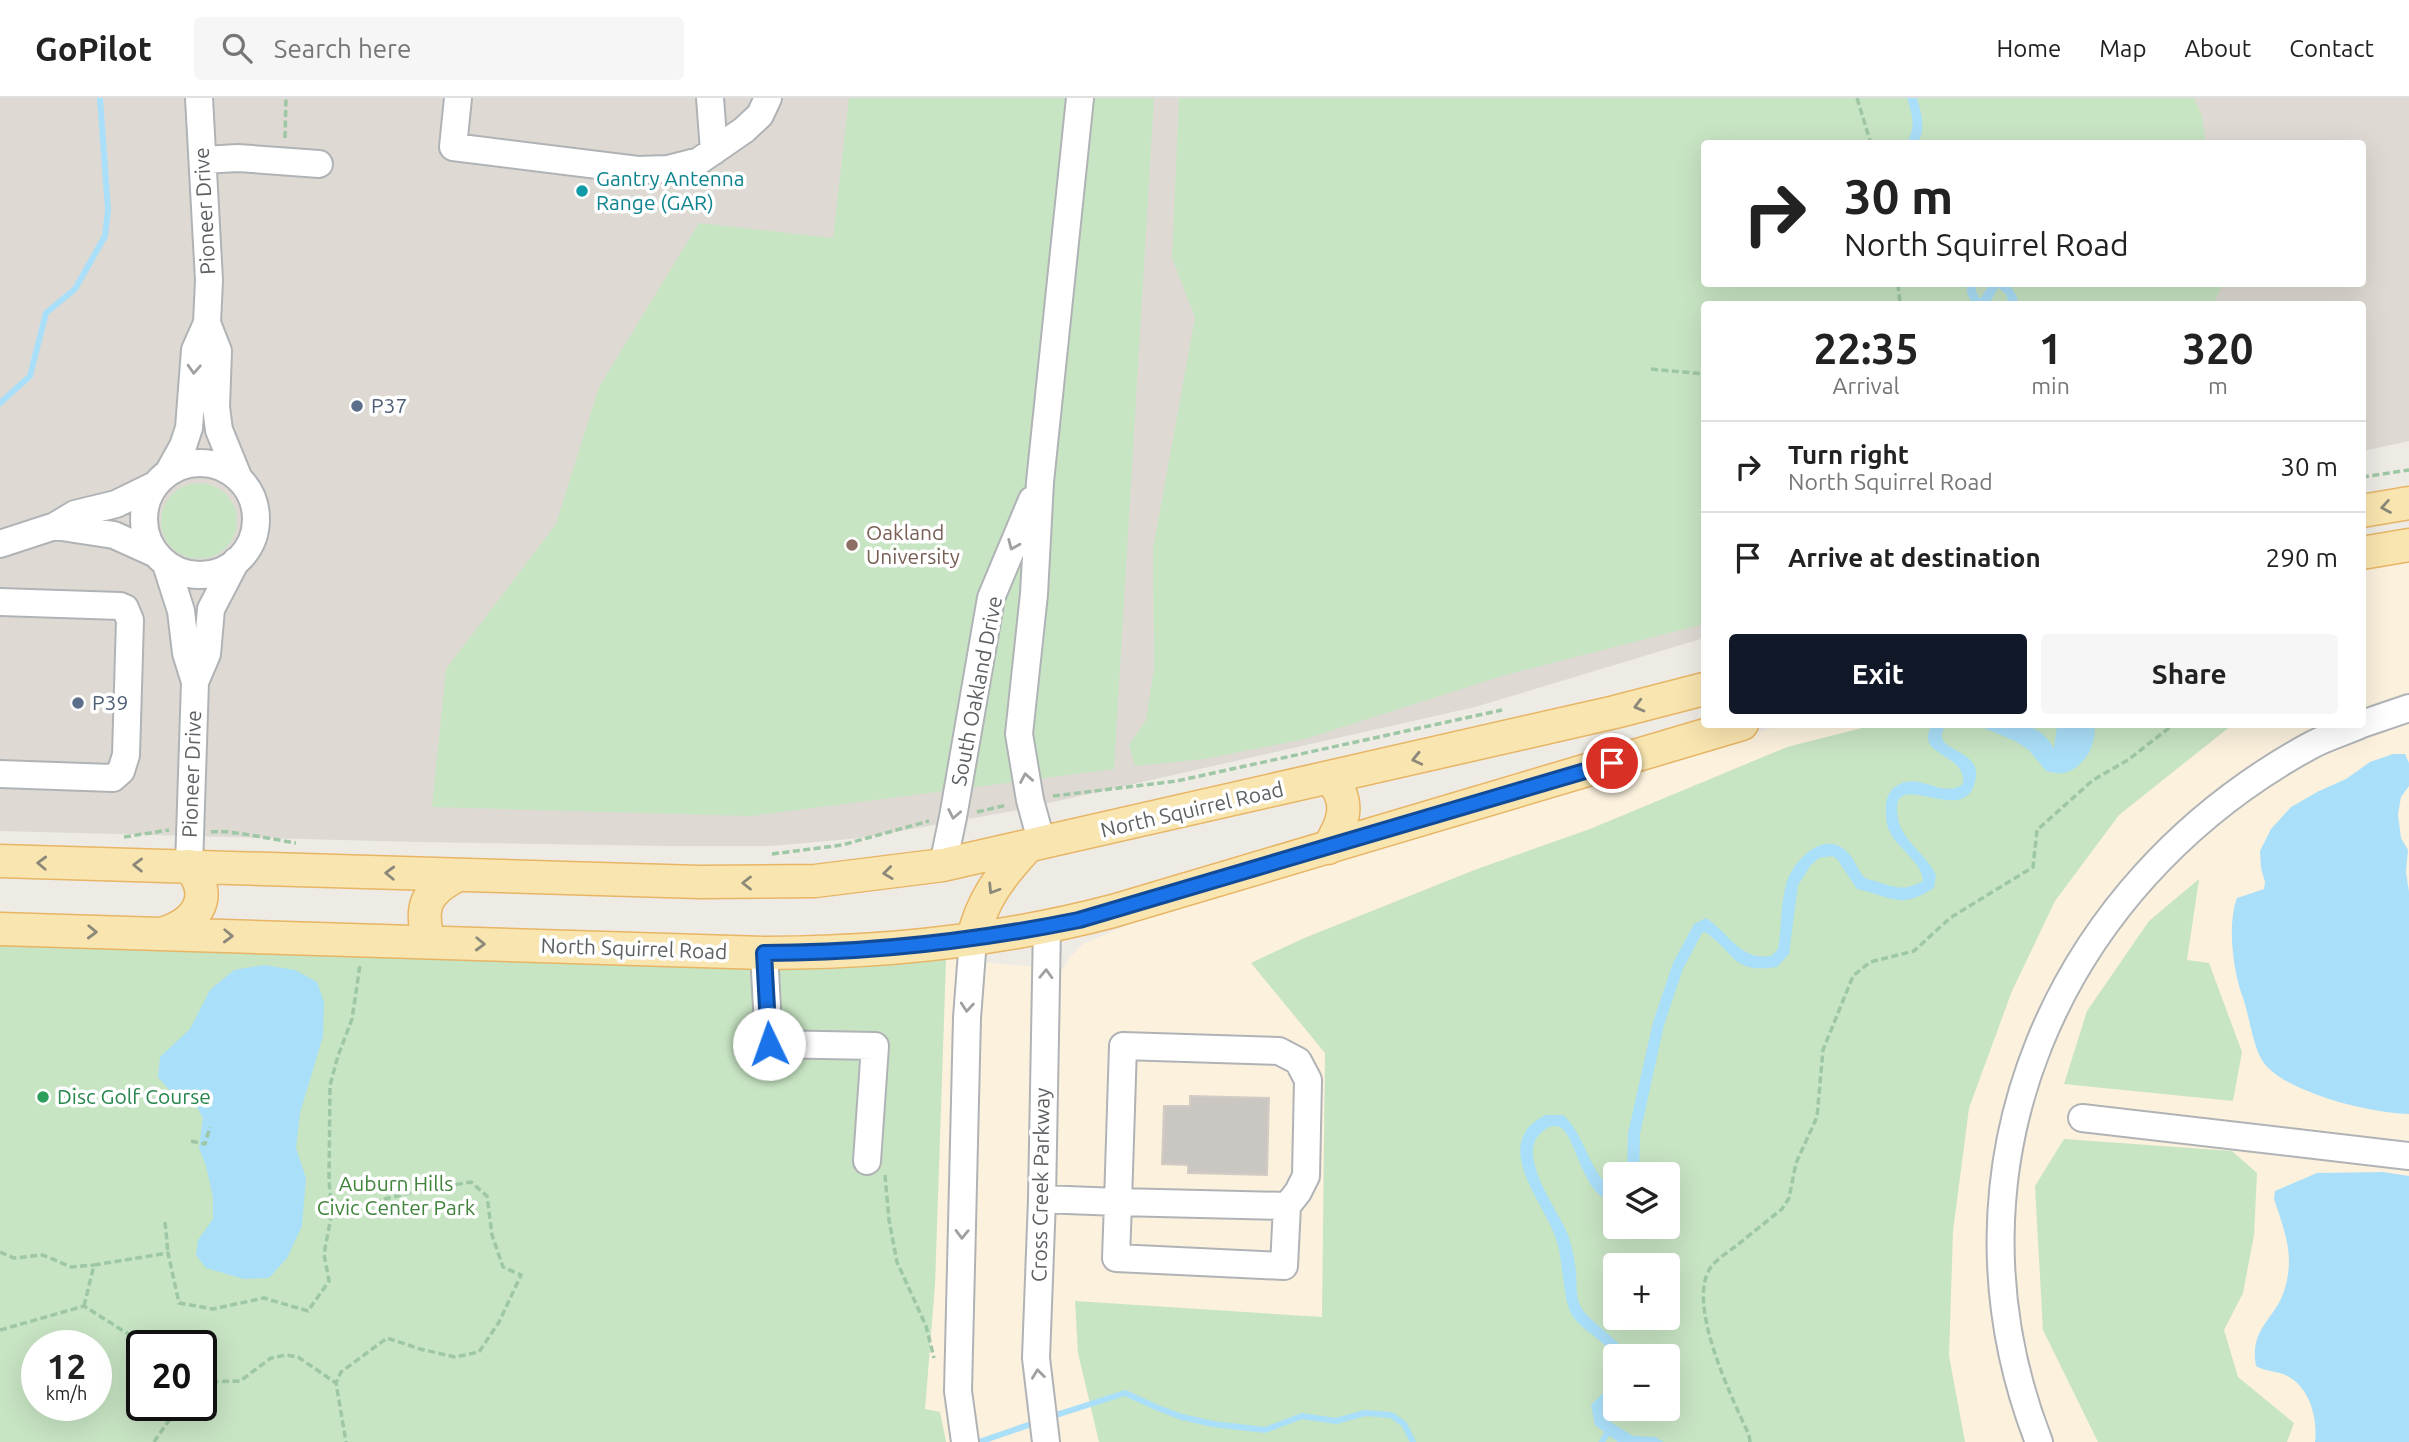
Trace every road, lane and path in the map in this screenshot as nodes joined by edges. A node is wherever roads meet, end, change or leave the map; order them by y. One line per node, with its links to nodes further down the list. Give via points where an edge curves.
1 (199, 98): 11 (street, Pioneer Drive)
2 (286, 98): 9 (path)
3 (458, 98): 10 (street, via 453,147 638,170 668,169 699,161)
4 (710, 98): 10 (street)
5 (768, 98): 10 (street, via 760,115)
6 (1080, 98): 20 (street, South Oakland Drive)
7 (1857, 98): 8 (path)
8 (1870, 140)
9 (285, 150)
10 (714, 151)
11 (203, 160): 12 (street); 13 (street, Pioneer Drive)
12 (319, 164)
13 (207, 323): 18 (street, Pioneer Drive, one-way to 18, via 195,350 187,438); 19 (street, Pioneer Drive, via 218,351 219,430)
14 (1651, 369): 15 (path)
15 (1701, 374)
16 (2409, 470): 17 (path)
17 (2366, 476)
18 (162, 479): 19 (street, via 184,465 202,463); 23 (street, via 116,504 75,514); 27 (street, via 147,501 144,519 147,537)
19 (239, 479): 28 (street, via 251,496 255,526 249,545)
20 (1040, 482): 46 (street, South Oakland Drive, one-way to 20, via 1018,734 1034,594); 50 (street, South Oakland Drive, one-way to 50, via 991,598)
21 (2409, 503): 22 (main road, one-way to 22)
22 (2366, 510)
23 (55, 526): 24 (street); 27 (street, via 114,535)
24 (0, 544)
25 (2409, 545): 26 (main road)
26 (2366, 552)
27 (161, 559): 28 (street, via 183,573 202,575); 30 (street, Pioneer Drive, via 181,611)
28 (236, 561): 30 (street, Pioneer Drive, via 211,610 207,654)
29 (0, 602): 38 (street, via 120,606 130,620 126,755 121,771 113,778)
30 (195, 682): 51 (street, Pioneer Drive)
31 (1701, 690): 39 (main road, North Squirrel Road, one-way to 39)
32 (1509, 708): 40 (path, via 1177,781)
33 (2409, 708): 34 (street)
34 (2366, 723)
35 (1729, 728): 47 (main road, North Squirrel Road)
36 (2169, 728): 84 (path, via 2093,780 2037,830 2033,867 1950,918 1914,951 1870,962 1853,976 1823,1049 1817,1117 1796,1163 1789,1198 1782,1209 1711,1267 1704,1283 1703,1301 1714,1353)
37 (2353, 728): 85 (street, via 2310,746 2247,785 2177,841 2114,910 2067,985 2042,1038 2016,1113 2001,1247 2010,1338)
38 (0, 775)
39 (1331, 779): 46 (main road, North Squirrel Road); 47 (main road, via 1345,807)
40 (1044, 797)
41 (1018, 802): 42 (path)
42 (967, 815)
43 (933, 820): 48 (path, via 842,845)
44 (215, 832): 45 (path)
45 (307, 844)
46 (1035, 846): 50 (main road, North Squirrel Road); 56 (main road, one-way to 56, via 1009,866 988,896)
47 (1328, 848): 53 (main road, North Squirrel Road)
48 (764, 854)
49 (0, 861): 51 (main road, North Squirrel Road, one-way to 49)
50 (943, 865): 52 (main road, North Squirrel Road, one-way to 52, via 780,883)
51 (190, 866): 52 (main road, North Squirrel Road, one-way to 51); 55 (main road, via 201,883 200,905 186,923)
52 (458, 875): 58 (main road, via 436,888 424,909)
53 (1047, 927): 56 (main road, North Squirrel Road); 65 (street, Cross Creek Parkway, one-way to 53)
54 (0, 929): 55 (main road, North Squirrel Road, one-way to 55)
55 (160, 934): 57 (main road, North Squirrel Road, one-way to 57)
56 (973, 939): 59 (main road, North Squirrel Road, via 874,950); 82 (street, one-way to 82, via 958,1391)
57 (361, 940): 58 (main road, North Squirrel Road); 68 (path, via 352,1019 330,1084)
58 (429, 942): 59 (main road, North Squirrel Road, one-way to 59)
59 (764, 953): 64 (street, via 769,1044 875,1046)
60 (2082, 1118): 63 (street)
61 (210, 1127): 62 (path, via 205,1144)
62 (191, 1141)
63 (2409, 1156)
64 (867, 1161): 76 (path, via 885,1174 897,1262 926,1326)
65 (1042, 1199): 66 (street); 83 (street, Cross Creek Parkway, one-way to 65, via 1036,1358)
66 (1118, 1202): 67 (street); 67 (street, via 1116,1258 1284,1266); 67 (street, via 1123,1046 1279,1051 1298,1061 1308,1080 1306,1176)
67 (1287, 1206)
68 (332, 1212): 71 (path, via 324,1254 329,1281 308,1311 264,1298 214,1310 179,1303); 78 (path, via 471,1182 487,1196 492,1235 503,1267 521,1275 479,1352 455,1357 387,1338 341,1372)
69 (165, 1222): 71 (path)
70 (0, 1252): 72 (path, via 14,1258 43,1255 71,1266)
71 (168, 1253): 72 (path)
72 (94, 1265): 73 (path)
73 (84, 1306): 74 (path); 75 (path)
74 (0, 1330)
75 (126, 1333)
76 (934, 1358)
77 (217, 1382): 78 (path, via 240,1381 271,1358 286,1355 298,1357)
78 (336, 1383): 81 (path)
79 (169, 1421): 80 (path)
80 (154, 1442)
81 (346, 1442)
82 (965, 1442)
83 (1046, 1442)
84 (1750, 1442)
85 (2039, 1442)

